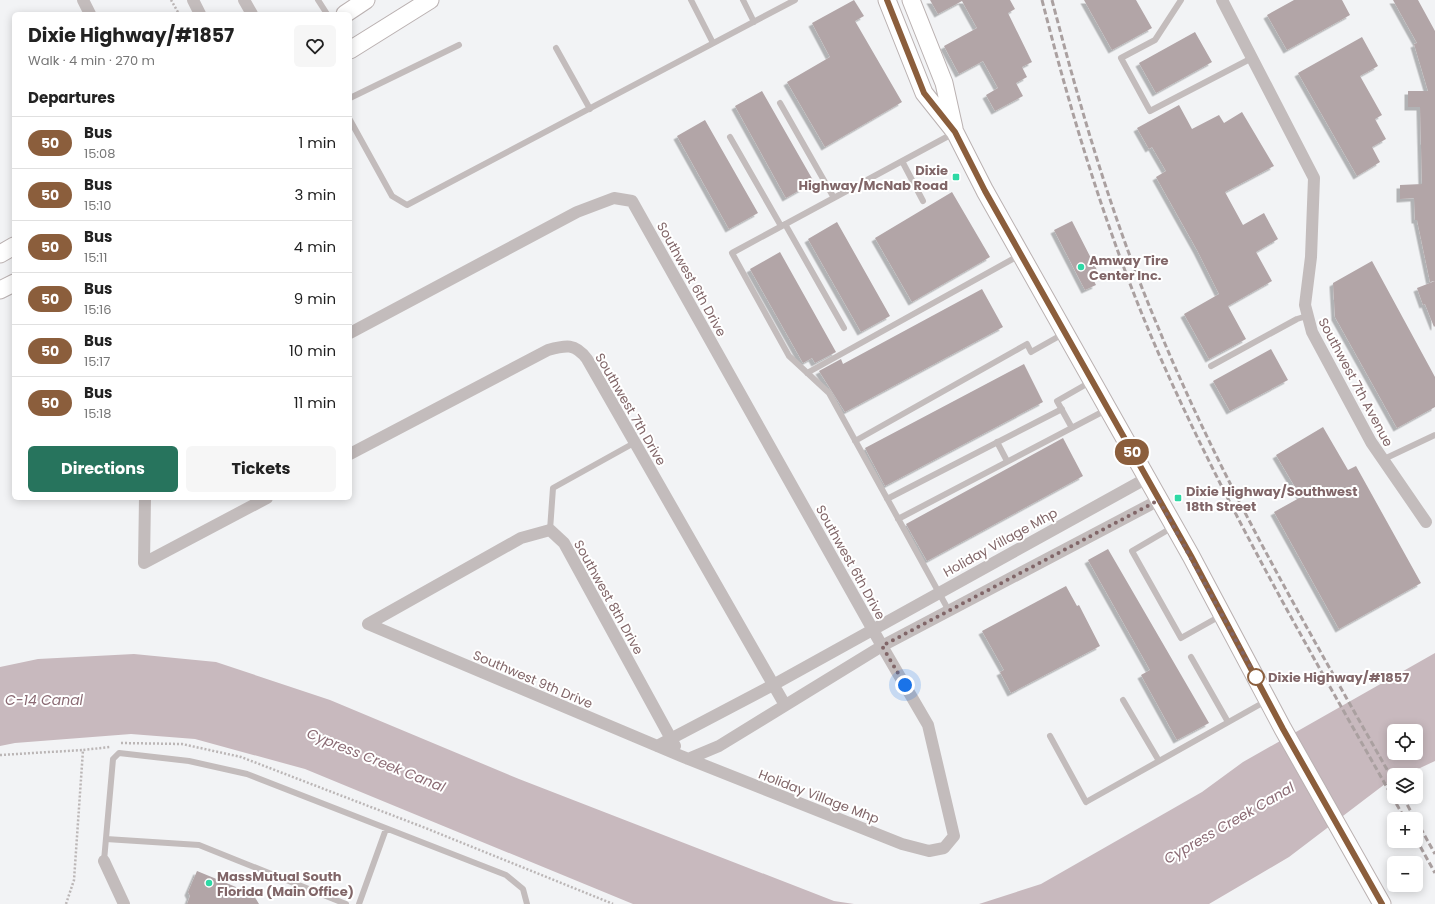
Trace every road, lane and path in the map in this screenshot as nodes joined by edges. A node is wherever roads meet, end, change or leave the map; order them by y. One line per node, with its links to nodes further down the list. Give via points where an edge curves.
1 (83, 0): 15 (street)
2 (172, 0): 16 (path)
3 (193, 0): 17 (street)
4 (244, 0): 18 (street)
5 (318, 0): 19 (lane)
6 (366, 0): 20 (main road)
7 (430, 0): 25 (main road)
8 (691, 0): 22 (lane)
9 (743, 0): 21 (lane)
10 (887, 0): 31 (main road, via 924,93)
11 (911, 0): 31 (main road, via 944,83)
12 (1181, 0): 26 (lane, via 1155,40 1121,58 1150,112)
13 (1222, 0): 26 (street, Southwest 7th Avenue)
14 (792, 1): 21 (lane)
15 (89, 12)
16 (178, 12)
17 (199, 12)
18 (251, 12)
19 (326, 12)
20 (348, 12)
21 (754, 22): 22 (lane)
22 (713, 43): 29 (lane)
23 (460, 45): 27 (lane)
24 (556, 48): 29 (lane)
25 (352, 49)
26 (1252, 58): 42 (street, Southwest 7th Avenue, via 1314,178 1311,257 1305,305)
27 (352, 97)
28 (780, 103): 34 (lane)
29 (590, 110): 30 (lane, via 407,204 392,196)
30 (352, 124)
31 (955, 132): 33 (lane); 39 (main road)
32 (730, 137): 36 (lane)
33 (902, 161): 34 (lane); 35 (lane)
34 (834, 198): 36 (lane)
35 (923, 201)
36 (783, 225): 43 (lane); 47 (lane, via 732,253 790,356)
37 (12, 247): 38 (main road)
38 (0, 254)
39 (1021, 254): 45 (main road); 47 (lane)
40 (12, 284): 41 (main road)
41 (0, 290)
42 (1307, 316): 46 (lane); 57 (street, Southwest 7th Avenue, via 1312,332)
43 (844, 328)
44 (352, 332): 71 (street, Southwest 6th Drive, via 577,212 614,198 632,201)
45 (1065, 333): 48 (main road); 53 (lane, via 1031,352 1027,344)
46 (1211, 366)
47 (807, 373): 53 (lane, via 829,393)
48 (1092, 381): 49 (lane, via 1057,401); 50 (main road)
49 (1062, 409): 51 (lane); 54 (lane)
50 (1108, 409): 51 (lane); 59 (main road)
51 (1072, 428): 58 (lane)
52 (1435, 435): 57 (lane)
53 (855, 441): 60 (lane)
54 (997, 442): 58 (lane); 60 (lane)
55 (634, 443): 56 (street, Southwest 7th Drive, via 587,359 581,351 566,345 548,350); 67 (lane, via 553,488); 74 (street, Southwest 7th Drive)
56 (352, 453)
57 (1382, 460): 65 (street, Southwest 7th Avenue)
58 (1007, 461): 64 (lane)
59 (1147, 478): 63 (main road); 68 (street, Holiday Village Mhp)
60 (887, 499): 64 (lane)
61 (145, 500): 62 (street, via 144,563)
62 (263, 500)
63 (1159, 500): 66 (main road); 69 (street)
64 (898, 519): 68 (lane)
65 (1426, 522)
66 (1174, 526): 70 (main road); 70 (lane, via 1132,550 1181,638)
67 (550, 530): 80 (street, Southwest 8th Drive, via 564,544); 83 (street, Southwest 9th Drive, via 521,538 368,624)
68 (938, 592): 69 (lane); 71 (street, Holiday Village Mhp)
69 (949, 611): 72 (street)
70 (1223, 615): 76 (main road)
71 (872, 629): 72 (street, Southwest 6th Drive); 74 (street, Holiday Village Mhp)
72 (882, 646): 77 (street); 86 (street, Holiday Village Mhp, via 928,725 954,836 944,848 929,851 902,844)
73 (1191, 657): 78 (lane)
74 (773, 685): 77 (street, Southwest 7th Drive); 80 (street, Holiday Village Mhp)
75 (1123, 700): 87 (lane)
76 (1268, 700): 78 (lane); 97 (main road)
77 (785, 705): 86 (street, via 719,746)
78 (1228, 722): 87 (lane)
79 (1050, 736): 87 (lane, via 1086,802)
80 (672, 739): 83 (street, Holiday Village Mhp); 86 (street, Southwest 8th Drive)
81 (118, 744): 96 (path, via 182,744 241,757)
82 (113, 746): 84 (path)
83 (656, 746): 86 (street, Southwest 9th Drive)
84 (83, 750): 85 (path); 91 (path, via 74,880)
85 (0, 755)
86 (685, 758)
87 (1159, 761)
88 (386, 828): 89 (lane, via 246,774 189,761 119,753 113,760); 94 (lane); 95 (lane, via 506,875 523,889)
89 (106, 839): 90 (lane); 93 (lane, via 199,845)
90 (104, 861): 92 (street)
91 (66, 904)
92 (124, 904)
93 (346, 904)
94 (359, 904)
95 (527, 904)
96 (612, 904)
97 (1382, 904)

